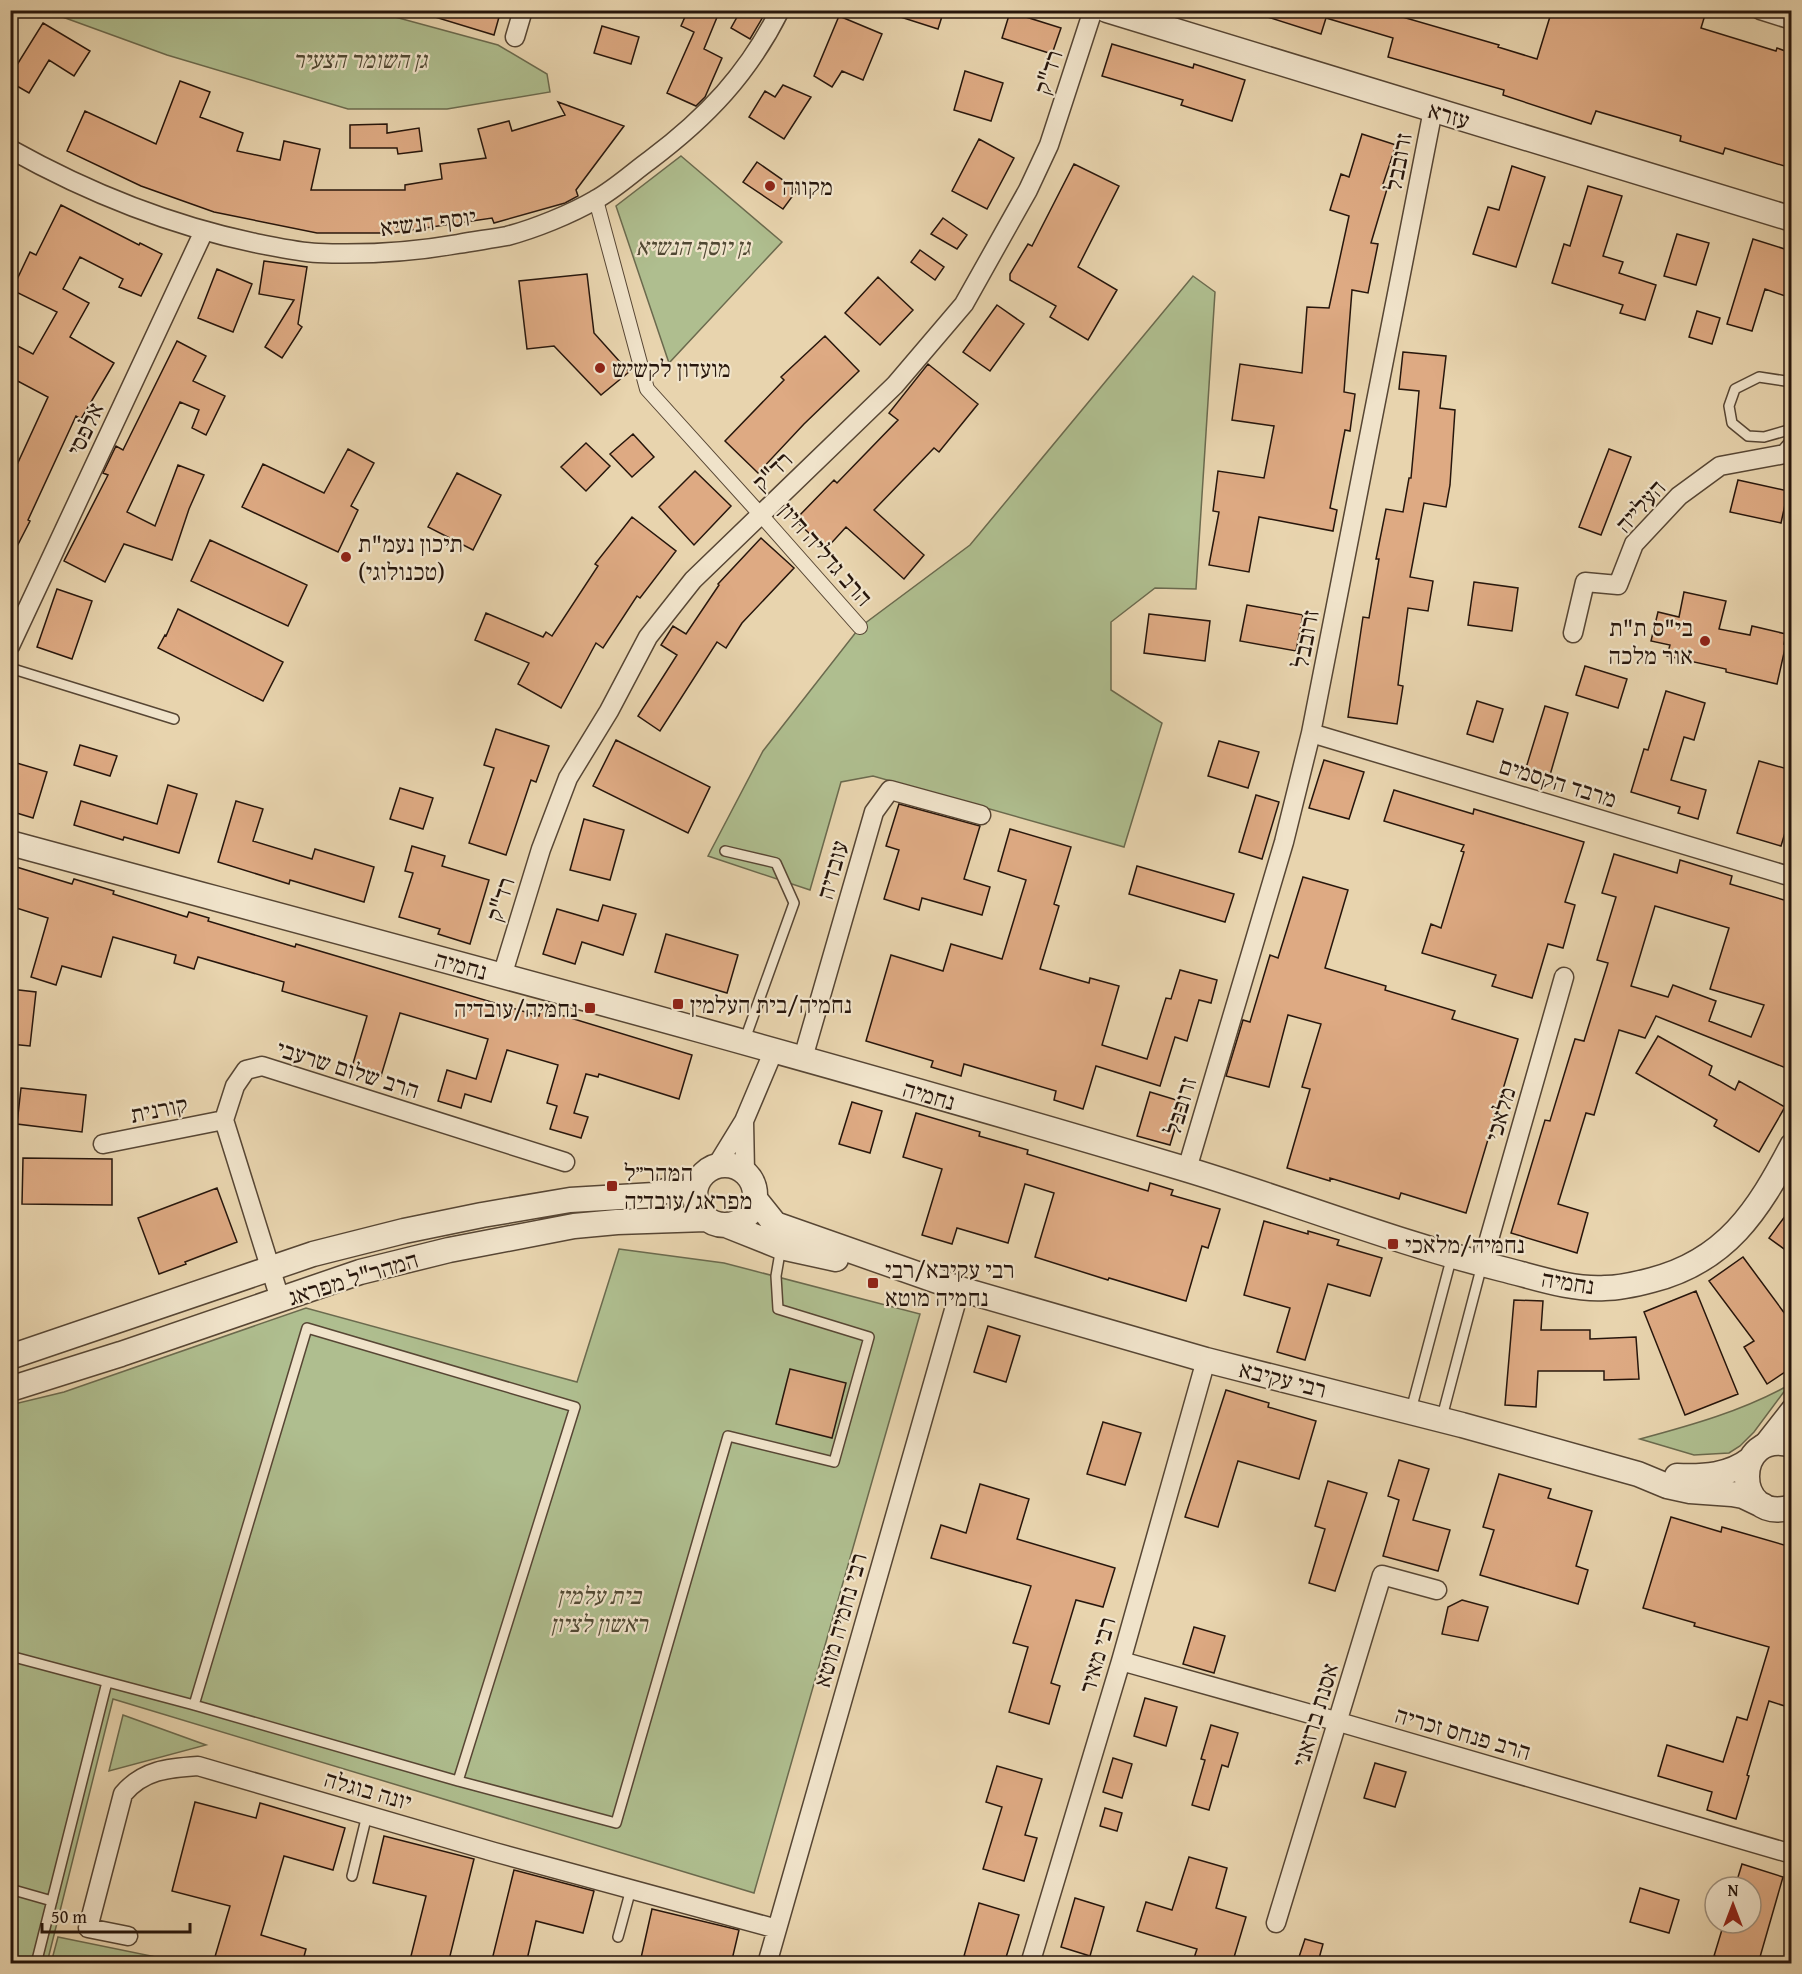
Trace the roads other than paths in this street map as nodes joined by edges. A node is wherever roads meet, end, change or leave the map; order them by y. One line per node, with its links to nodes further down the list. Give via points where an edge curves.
1 (524, 10): 7 (street)
2 (780, 10): 10 (street, יוסף הנשיא, via 753,58 724,94 678,137)
3 (1093, 10): 16 (street, רד"ק, via 1049,145 964,304 895,385)
4 (1107, 10): 8 (street, עזרא)
5 (1760, 10): 6 (street)
6 (1791, 20)
7 (515, 37)
8 (1433, 110): 11 (street, עזרא); 22 (street, זרובבל)
9 (10, 149): 12 (street, יוסף הנשיא, via 58,176)
10 (596, 200): 12 (street, יוסף הנשיא, via 507,236 386,253 292,250); 16 (street, הרב גדליה חיון, via 647,389)
11 (1791, 219)
12 (204, 231): 19 (street, אלפסי)
13 (1791, 382): 14 (lane, via 1760,377 1735,389 1729,406 1732,423 1748,436 1764,437)
14 (1791, 429)
15 (1791, 446): 18 (street, העלייה, via 1785,453 1720,466 1679,496 1634,544 1618,585 1585,582)
16 (762, 514): 17 (street, הרב גדליה חיון); 27 (street, רד"ק, via 693,580 648,637 568,778)
17 (860, 627)
18 (1573, 633)
19 (10, 646)
20 (10, 668): 21 (lane)
21 (174, 719)
22 (1311, 733): 26 (street, מרבד הקסמים); 37 (street, זרובבל, via 1284,842)
23 (981, 816): 31 (street, עובדיה, via 890,790 874,812)
24 (10, 843): 27 (street, נחמיה)
25 (725, 851): 29 (lane, via 776,863 794,903)
26 (1791, 877)
27 (502, 976): 29 (street, נחמיה)
28 (1564, 976): 44 (street, מלאכי)
29 (744, 1042): 30 (street, נחמיה)
30 (774, 1050): 31 (street, נחמיה); 33 (street)
31 (803, 1058): 37 (street, נחמיה)
32 (224, 1120): 34 (street, קורנית); 36 (street, הרב שלום שרעבי, via 234,1086 246,1070 262,1066); 45 (street)
33 (744, 1121): 38 (street); 39 (street)
34 (103, 1144)
35 (1791, 1146): 44 (street, נחמיה, via 1769,1190 1747,1221 1703,1260 1674,1274 1604,1288 1571,1286)
36 (565, 1162)
37 (1187, 1169): 43 (street, נחמיה)
38 (708, 1172): 39 (street, via 730,1165); 41 (street, via 694,1193 695,1203 699,1212); 45 (street, המהר"ל מפראג, via 654,1195 570,1200 426,1226 313,1254)
39 (745, 1172): 40 (street, via 755,1189)
40 (755, 1199): 41 (street, via 752,1209 736,1223); 46 (street, via 775,1224)
41 (716, 1222): 42 (street, המהר"ל מפראג); 48 (street, המהר"ל מפראג, via 606,1223 544,1231 360,1272)
42 (781, 1247): 46 (street, המהר"ל מפראג); 65 (lane, via 776,1276 778,1309 869,1337 834,1462 728,1436 616,1823)
43 (1452, 1256): 44 (street, נחמיה); 53 (lane)
44 (1482, 1264): 54 (lane)
45 (270, 1269): 48 (street); 49 (street, המהר"ל מפראג)
46 (929, 1278): 47 (street, רבי עקיבא)
47 (960, 1289): 50 (street, רבי עקיבא); 73 (street, רבי נחמיה מוטא)
48 (280, 1299): 51 (street, המהר"ל מפראג)
49 (10, 1356)
50 (1206, 1360): 53 (street, רבי עקיבא); 61 (street, רבי מאיר)
51 (10, 1389)
52 (1791, 1407): 56 (street)
53 (1411, 1412): 54 (street, רבי עקיבא)
54 (1441, 1420): 57 (street, רבי עקיבא)
55 (1791, 1445): 56 (street, רבי עקיבא, via 1774,1443)
56 (1755, 1454): 57 (street, רבי עקיבא, via 1730,1472 1708,1476); 58 (street, via 1746,1471 1747,1487 1755,1500)
57 (1638, 1474): 58 (street, רבי עקיבא, via 1667,1486 1743,1496)
58 (1782, 1509)
59 (1437, 1590): 64 (street, אסנת ברזאני, via 1382,1575)
60 (10, 1656): 62 (lane)
61 (1121, 1661): 64 (street, הרב פנחס זכריה); 76 (street, רבי מאיר)
62 (107, 1682): 63 (lane); 71 (lane)
63 (194, 1705): 65 (lane); 65 (lane, via 307,1328 575,1407)
64 (1339, 1722): 67 (street, הרב פנחס זכריה); 72 (street, אסנת ברזאני)
65 (458, 1781)
66 (367, 1815): 68 (lane); 70 (street, יונה בוגלה); 74 (street, יונה בוגלה, via 198,1766 173,1767 139,1778 123,1794 88,1928)
67 (1791, 1854)
68 (352, 1876)
69 (10, 1889): 71 (lane)
70 (631, 1889): 73 (street, יונה בוגלה); 75 (lane)
71 (52, 1901): 77 (lane)
72 (1276, 1923)
73 (777, 1929): 78 (street, רבי נחמיה מוטא)
74 (128, 1936)
75 (618, 1937)
76 (1030, 1963)
77 (36, 1964)
78 (767, 1964)

